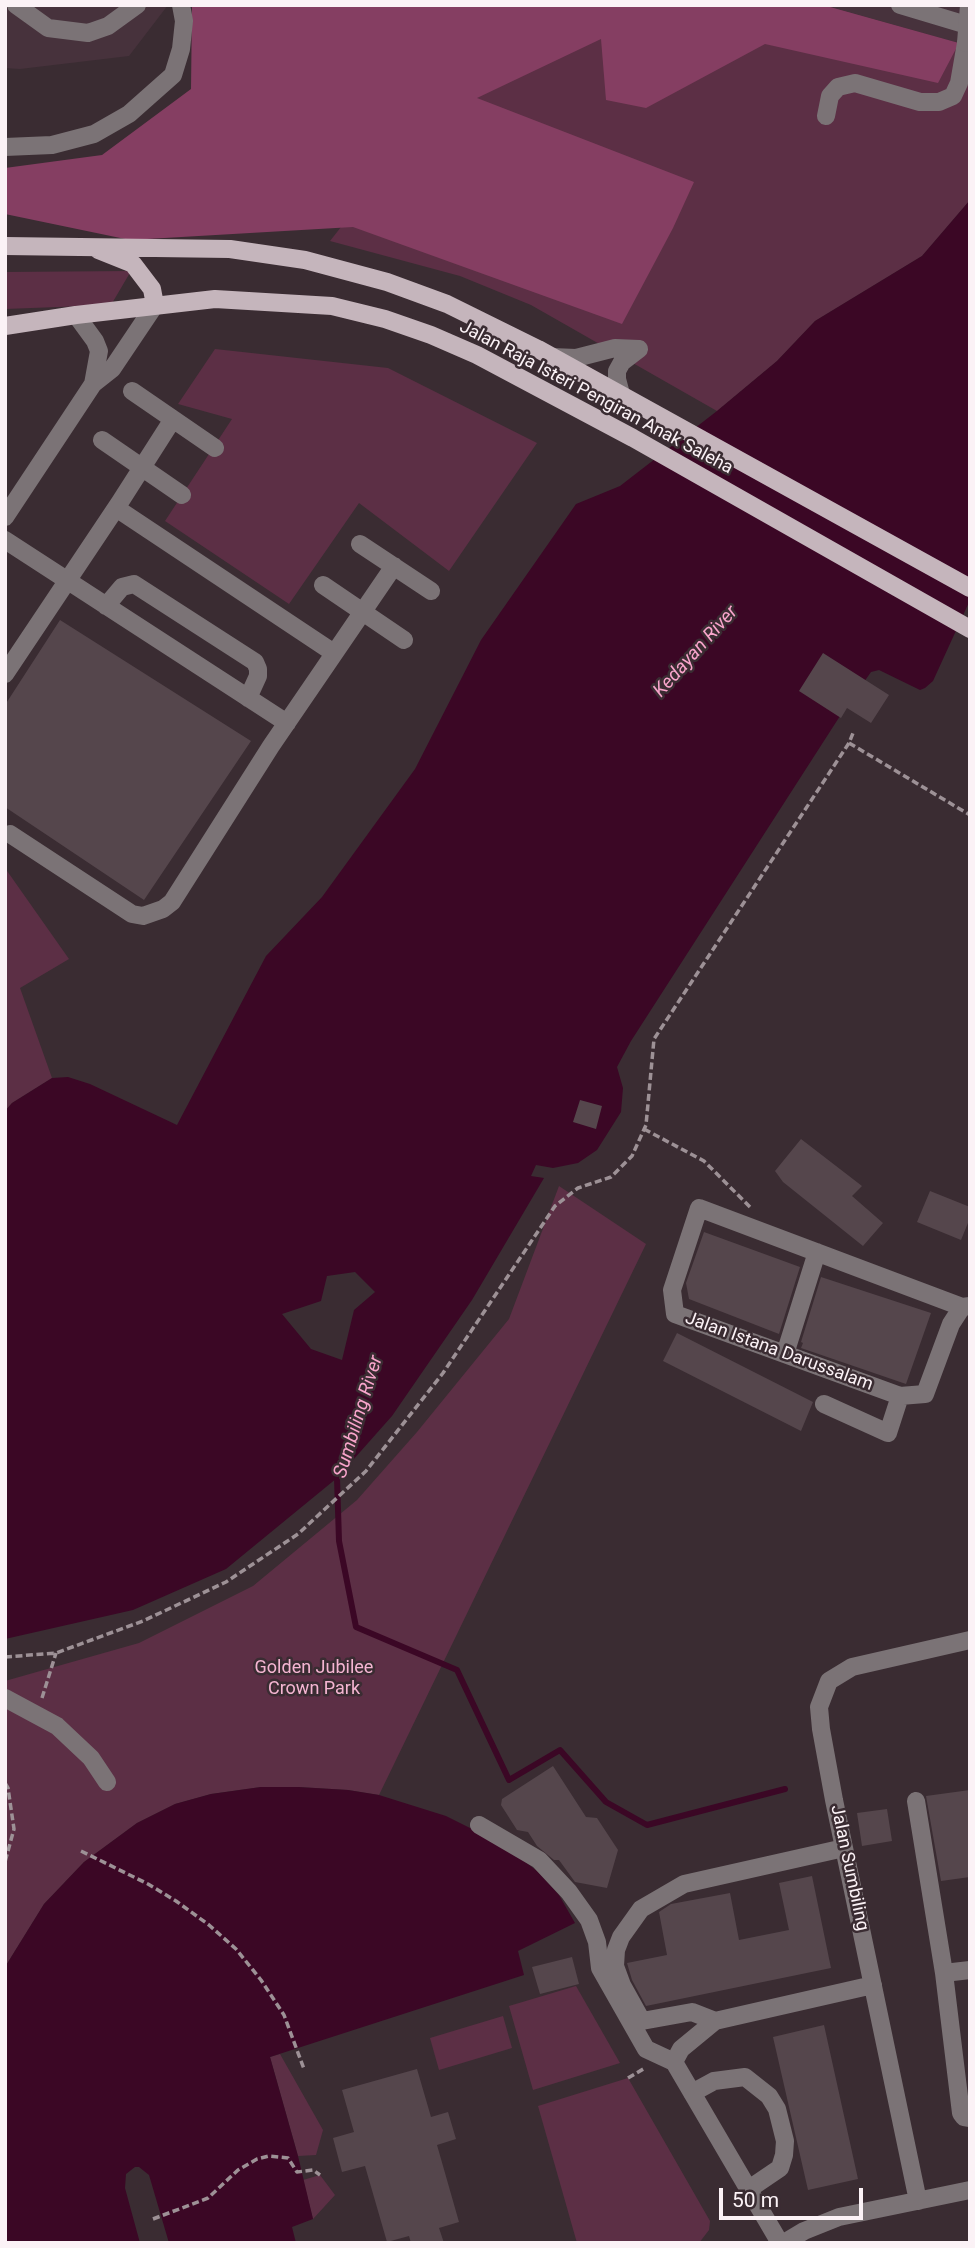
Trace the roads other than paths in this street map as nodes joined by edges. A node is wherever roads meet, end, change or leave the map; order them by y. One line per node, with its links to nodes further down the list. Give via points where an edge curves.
1 (16, 5): 2 (street, via 48,28 88,33 108,26)
2 (137, 5)
3 (181, 5): 8 (street, via 181,49 173,75 138,108 94,134 52,145)
4 (900, 5): 6 (street)
5 (969, 5): 6 (street, bridge)
6 (968, 34): 7 (street, via 960,83 953,96 929,102 855,83 838,87 830,96)
7 (826, 116)
8 (5, 147)
9 (5, 246): 10 (main road, Jalan Raja Isteri Pengiran Anak Saleha)
10 (89, 246): 11 (main road, via 133,264 152,289); 14 (main road, Jalan Raja Isteri Pengiran Anak Saleha, via 230,249 305,260 447,304)
11 (155, 305): 12 (main road, Jalan Raja Isteri Pengiran Anak Saleha); 15 (street, via 112,369); 34 (main road, Jalan Raja Isteri Pengiran Anak Saleha, via 215,299 332,306 431,335 633,438)
12 (76, 315): 13 (main road, Jalan Raja Isteri Pengiran Anak Saleha); 15 (street, via 99,351)
13 (5, 326)
14 (552, 357): 17 (main road, Jalan Raja Isteri Pengiran Anak Saleha); 17 (street, via 639,349 617,371)
15 (93, 384): 24 (street)
16 (132, 391): 18 (street)
17 (621, 394): 30 (main road, Jalan Raja Isteri Pengiran Anak Saleha)
18 (173, 419): 20 (street); 21 (street)
19 (102, 440): 21 (street)
20 (215, 448)
21 (142, 468): 22 (street); 23 (street)
22 (182, 495)
23 (116, 508): 28 (street); 36 (street)
24 (5, 517)
25 (5, 540): 28 (street)
26 (360, 544): 27 (street)
27 (394, 566): 31 (street); 33 (street)
28 (67, 580): 32 (street); 37 (street)
29 (323, 585): 33 (street)
30 (970, 588)
31 (431, 591)
32 (106, 606): 38 (street); 38 (street, via 122,587 134,584 255,662 258,676)
33 (363, 612): 35 (street); 36 (street)
34 (970, 629)
35 (404, 640)
36 (334, 653): 39 (street)
37 (5, 674)
38 (248, 698): 39 (street)
39 (287, 723): 40 (street, via 172,902 153,914 132,914)
40 (10, 834)
41 (817, 1252): 42 (street, Jalan Istana Darussalam); 43 (street); 43 (street, Jalan Istana Darussalam, via 699,1208 673,1290 675,1314)
42 (966, 1306): 44 (street, Jalan Istana Darussalam, via 951,1324 925,1394)
43 (785, 1354): 44 (street, Jalan Istana Darussalam)
44 (900, 1396): 45 (street, via 888,1433)
45 (824, 1404)
46 (970, 1640): 51 (street, Jalan Sumbiling, via 852,1667 829,1681 819,1707)
47 (5, 1698): 48 (street, via 57,1726 91,1758)
48 (107, 1782)
49 (916, 1801): 53 (street)
50 (479, 1825): 56 (street, via 539,1860 569,1892 589,1920 600,1968 646,2049)
51 (844, 1848): 54 (street, Jalan Sumbiling); 55 (street, via 684,1884 641,1909 621,1937 615,1966 642,2021 692,2012)
52 (970, 1970): 53 (street)
53 (944, 1973): 58 (street, via 961,2113)
54 (873, 1985): 55 (street); 61 (street, Jalan Sumbiling)
55 (715, 2021): 56 (street, via 681,2049)
56 (674, 2062): 57 (street)
57 (692, 2093): 59 (street); 59 (street, via 714,2081 745,2077 778,2109 785,2141 780,2168)
58 (970, 2118)
59 (749, 2189): 62 (street)
60 (970, 2190): 61 (street)
61 (918, 2200): 62 (street, via 839,2217)
62 (782, 2243)

